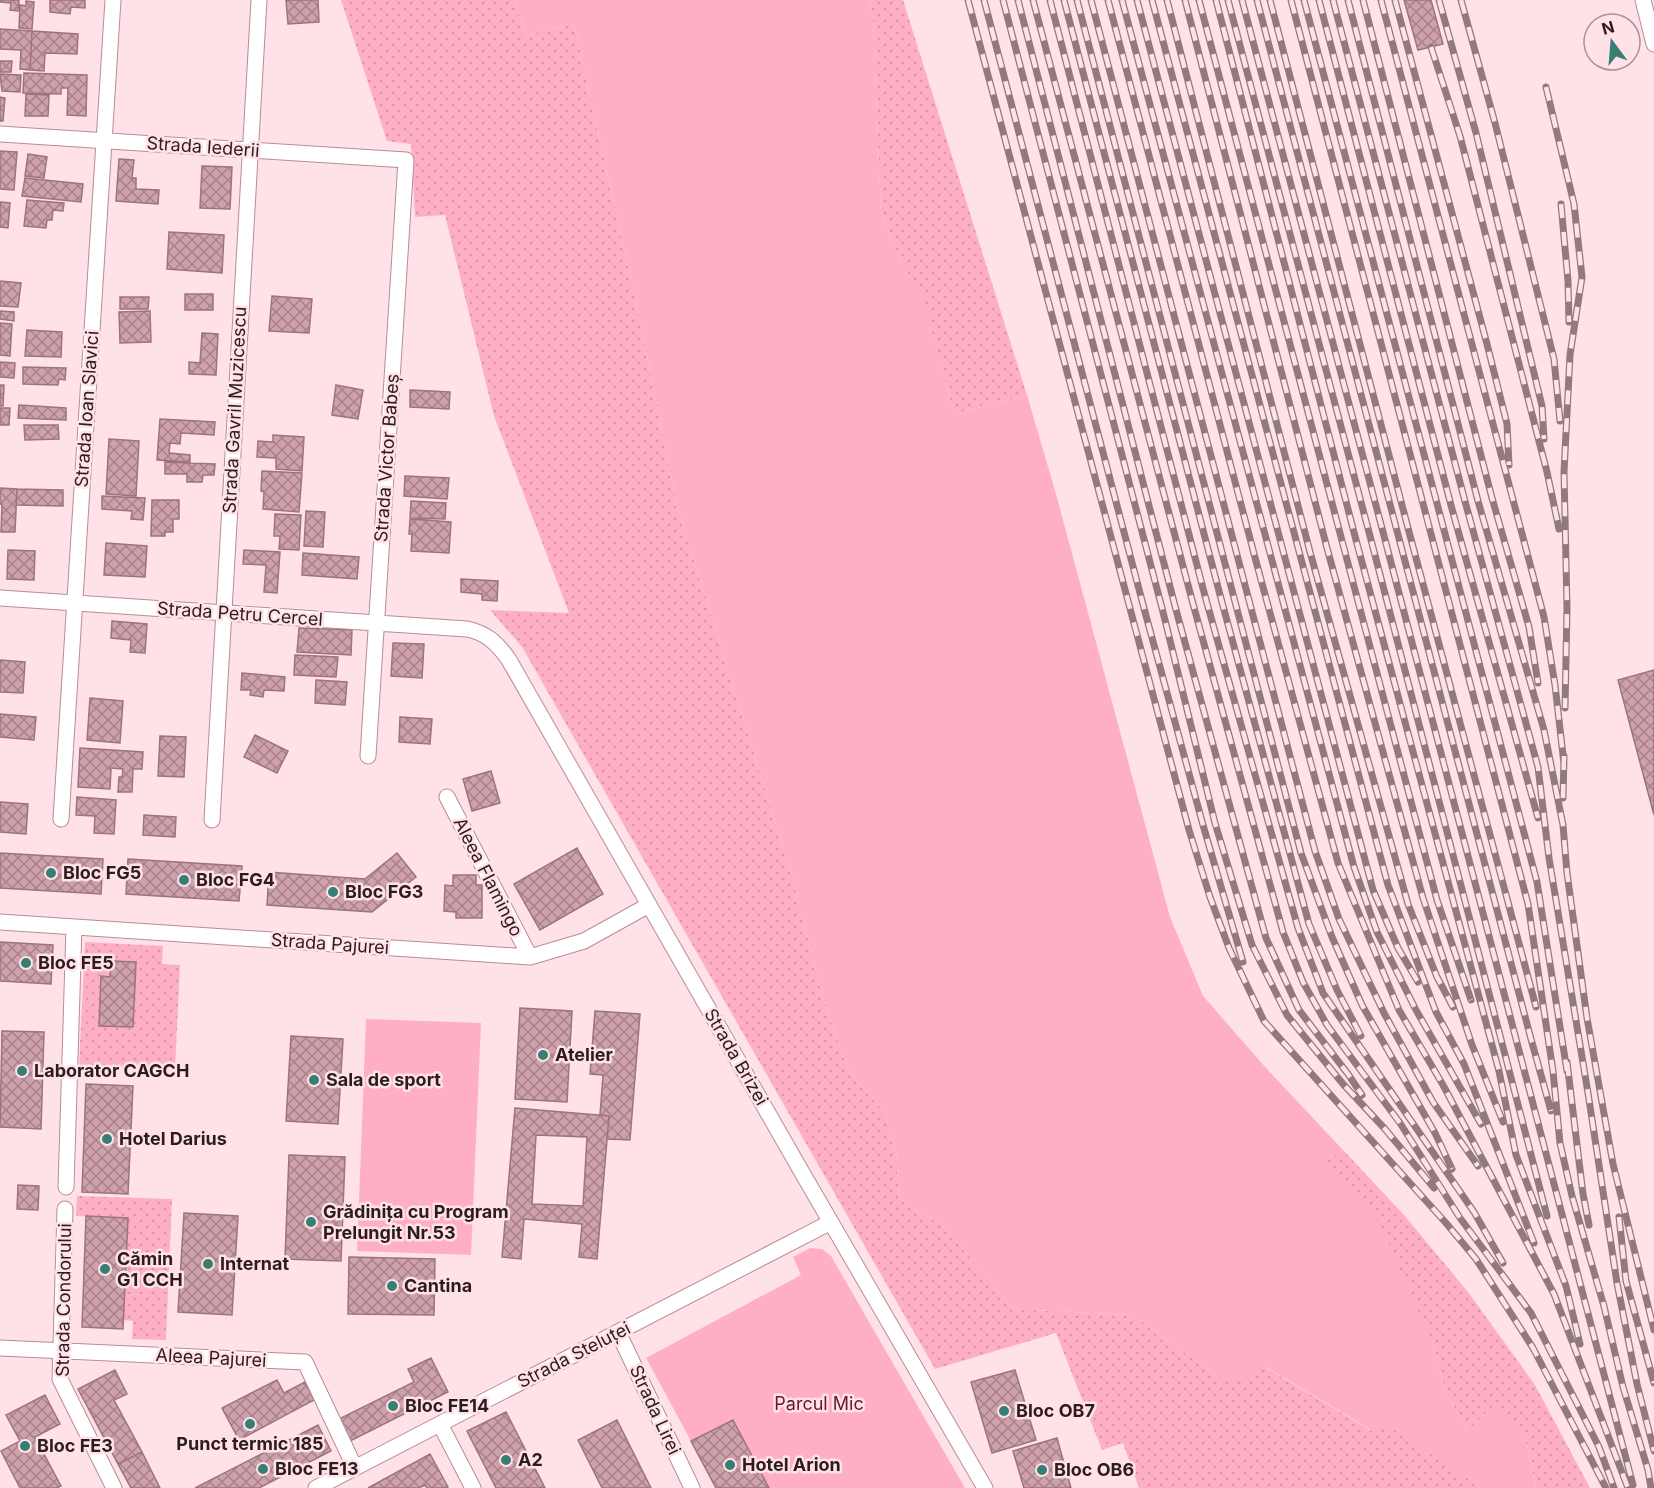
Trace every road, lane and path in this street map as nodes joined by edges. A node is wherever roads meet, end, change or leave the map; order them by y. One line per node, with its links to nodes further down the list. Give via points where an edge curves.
1 (112, 0): 6 (street, Strada Ioan Slavici)
2 (259, 0): 7 (street, Strada Gavril Muzicescu)
3 (1642, 0): 4 (street)
4 (1654, 44)
5 (0, 134): 6 (street, Strada Iederii)
6 (104, 141): 7 (street, Strada Iederii); 10 (street, Strada Ioan Slavici)
7 (250, 150): 8 (street, Strada Iederii); 11 (street, Strada Gavril Muzicescu)
8 (406, 160): 12 (street, Strada Victor Babeș)
9 (0, 598): 10 (street, Strada Petru Cercel)
10 (75, 603): 11 (street, Strada Petru Cercel); 16 (street, Strada Ioan Slavici)
11 (224, 613): 12 (street, Strada Petru Cercel); 17 (street, Strada Gavril Muzicescu)
12 (376, 622): 13 (street, Strada Petru Cercel); 14 (street, Strada Victor Babeș)
13 (480, 632): 18 (street, Strada Brizei, via 500,647 509,660)
14 (368, 756)
15 (447, 797): 21 (street, Aleea Flamingo)
16 (61, 819)
17 (212, 820)
18 (649, 905): 21 (street, Strada Pajurei, via 584,941); 24 (street, Strada Brizei)
19 (0, 922): 20 (street, Strada Pajurei)
20 (74, 927): 21 (street, Strada Pajurei); 22 (street)
21 (530, 957)
22 (66, 1188)
23 (65, 1209): 27 (street, Strada Condorului)
24 (831, 1222): 25 (street, Strada Steluței); 34 (street, Strada Brizei)
25 (618, 1332): 28 (street, Strada Steluței); 33 (street, Strada Lirei)
26 (0, 1348): 27 (street, Aleea Pajurei)
27 (60, 1351): 29 (street, Aleea Pajurei, via 306,1362); 30 (street, Strada Condorului, via 60,1379)
28 (440, 1424): 29 (street, Strada Steluței); 32 (street)
29 (356, 1468): 31 (street, Strada Steluței)
30 (114, 1488)
31 (316, 1488)
32 (473, 1488)
33 (692, 1488)
34 (985, 1488)

